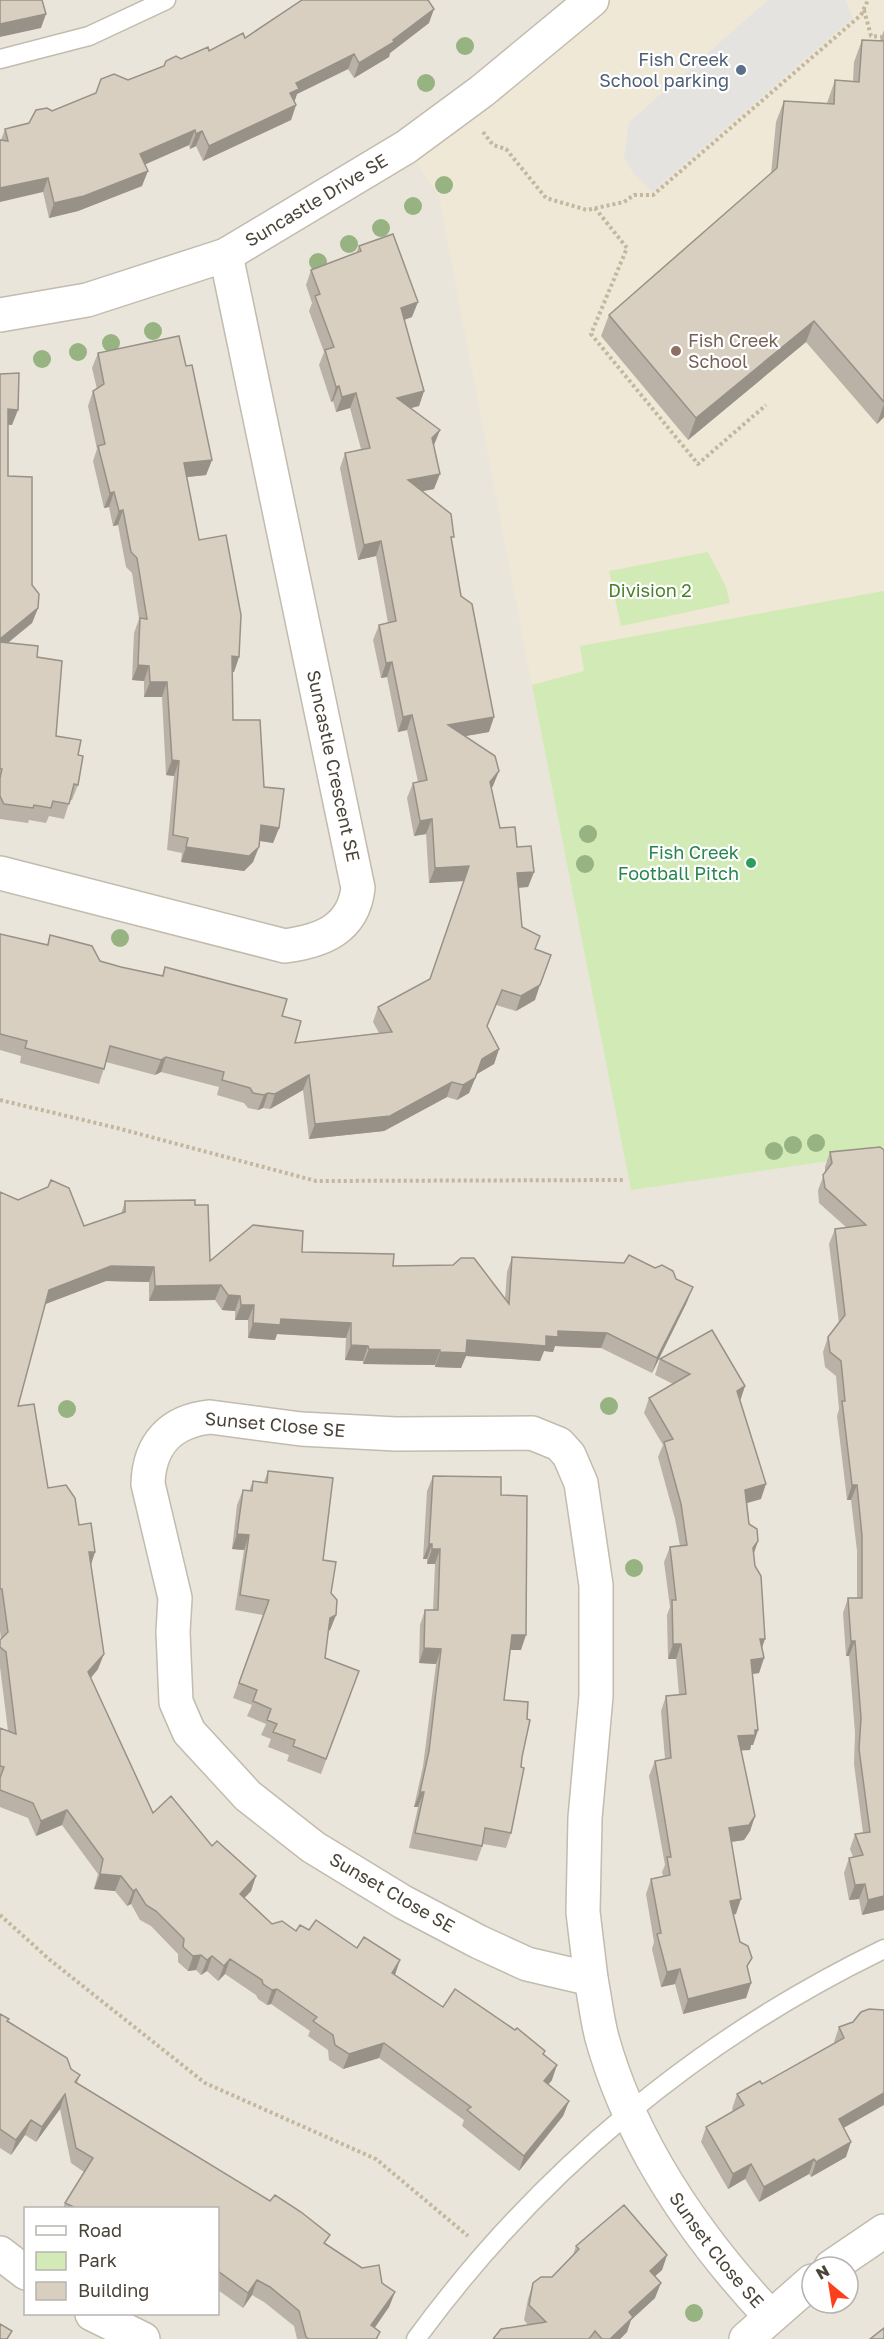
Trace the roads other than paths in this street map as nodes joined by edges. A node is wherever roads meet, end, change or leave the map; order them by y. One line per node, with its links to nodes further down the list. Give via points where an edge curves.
1 (166, 0): 3 (lane, via 89,36)
2 (592, 0): 4 (street, Suncastle Drive SE, via 462,106 357,178)
3 (0, 59)
4 (226, 255): 5 (street, Suncastle Drive SE, via 87,300); 6 (street, Suncastle Crescent SE, via 358,888 357,901 333,932 316,941 285,946)
5 (0, 315)
6 (0, 873)
7 (884, 1949): 9 (lane, via 788,2000 724,2040)
8 (591, 1979): 8 (street, Sunset Close SE, via 527,1964 479,1942 403,1902 313,1847 248,1796 189,1732 176,1702 175,1598 148,1484 153,1452 172,1429 190,1420 210,1417 301,1429 396,1434 532,1433 559,1444 569,1455 581,1483 596,1585 596,1696 585,1818 583,1912); 9 (street, Sunset Close SE, via 602,2038)
9 (629, 2112): 16 (street, Sunset Close SE, via 687,2219); 18 (lane, via 537,2195 486,2251)
10 (884, 2231): 12 (street)
11 (0, 2253): 13 (street)
12 (849, 2255)
13 (24, 2271)
14 (800, 2291): 16 (street)
15 (96, 2315): 17 (street)
16 (770, 2316): 19 (street)
17 (142, 2339)
18 (416, 2339)
19 (746, 2339)

